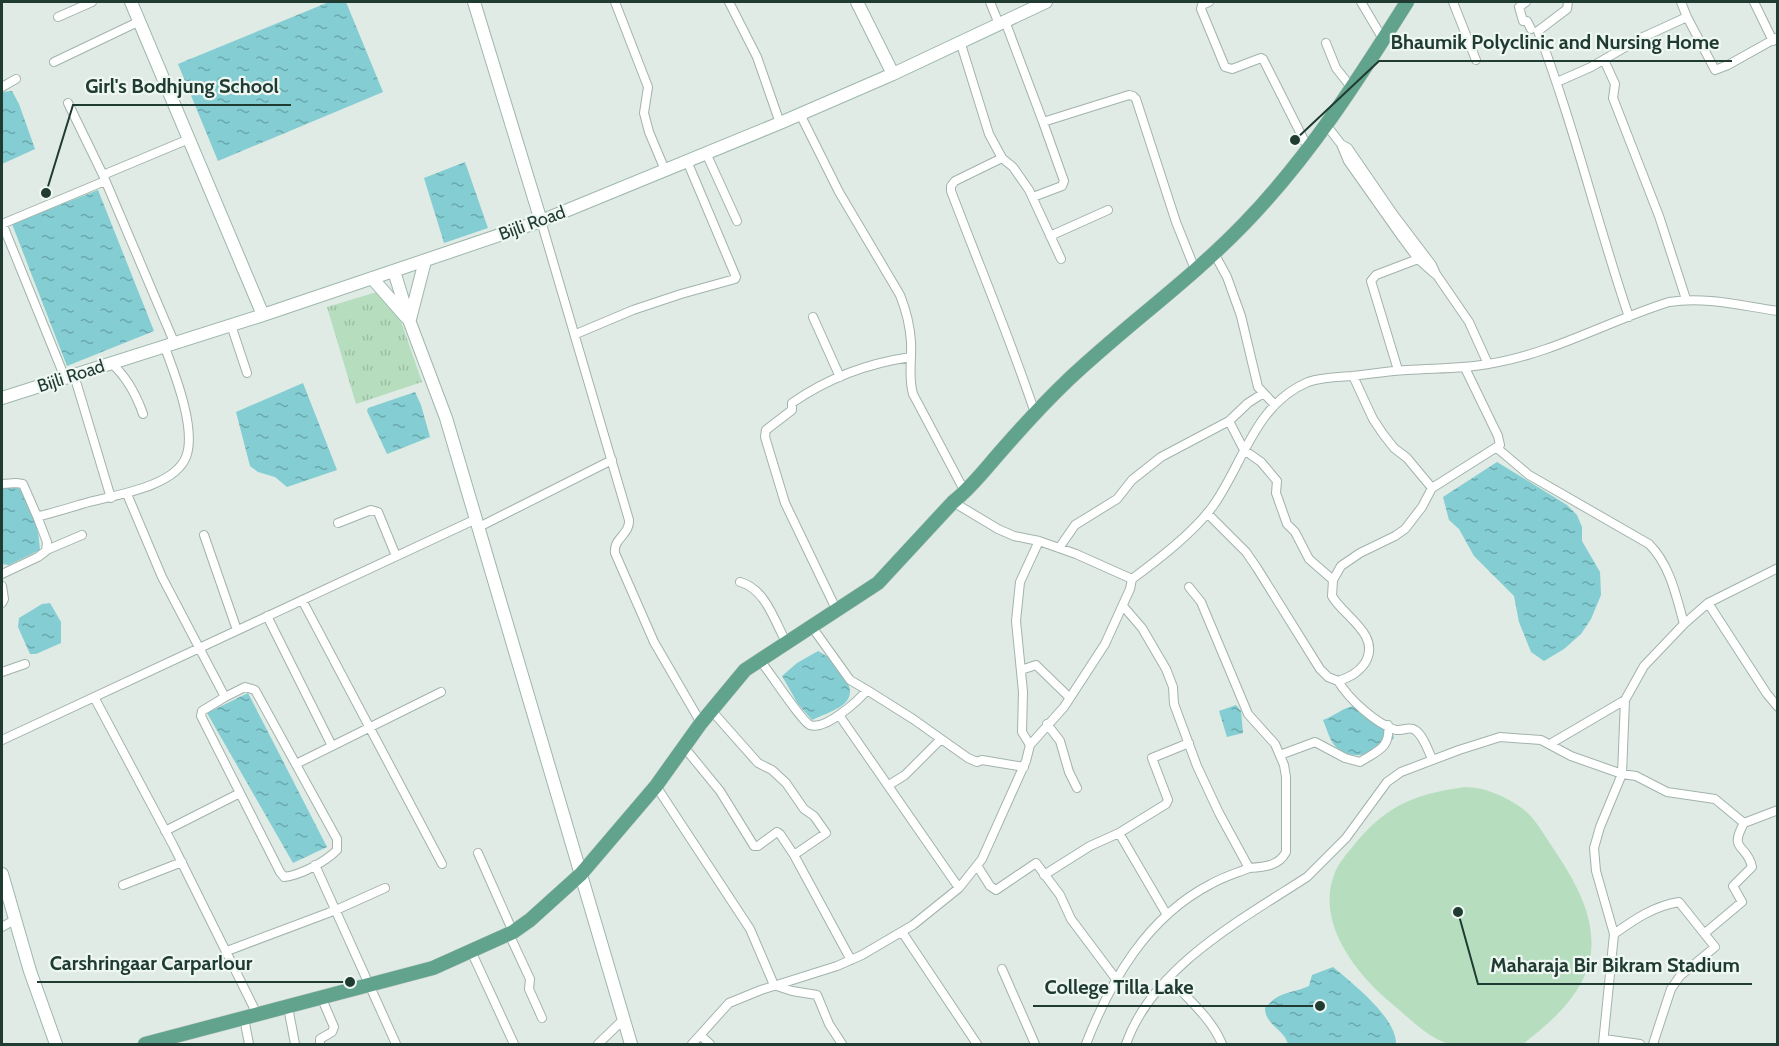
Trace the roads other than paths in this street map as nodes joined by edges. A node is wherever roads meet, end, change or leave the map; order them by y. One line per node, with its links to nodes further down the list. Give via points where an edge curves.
1 (92, 2): 17 (street)
2 (131, 2): 19 (street)
3 (474, 2): 49 (street)
4 (615, 2): 45 (street, via 648,87 644,113)
5 (729, 2): 37 (street, via 757,57)
6 (857, 2): 29 (street)
7 (990, 2): 20 (street)
8 (1046, 2): 20 (street, Bijli Road)
9 (1209, 2): 41 (street, via 1201,9 1225,67 1232,69 1263,59)
10 (1361, 2): 22 (street)
11 (1407, 2): 22 (main road)
12 (1452, 2): 26 (street)
13 (1526, 2): 21 (street, via 1519,7 1523,21)
14 (1568, 2): 31 (street, via 1568,9 1538,31)
15 (1681, 2): 18 (street)
16 (1754, 2): 23 (street)
17 (58, 17)
18 (1688, 17): 23 (street, via 1715,70); 27 (street)
19 (140, 21): 28 (street); 39 (street)
20 (1002, 22): 24 (street, Bijli Road); 36 (street)
21 (1531, 29)
22 (1383, 39): 33 (main road)
23 (1775, 39)
24 (960, 41): 29 (street, Bijli Road); 43 (street, via 986,126)
25 (1326, 43): 33 (street, via 1336,68)
26 (1476, 60)
27 (1604, 60): 31 (street); 61 (street, via 1615,84 1613,98)
28 (54, 62)
29 (893, 74): 35 (street, Bijli Road)
30 (16, 79): 32 (street)
31 (1557, 82): 65 (street)
32 (2, 87)
33 (1351, 87): 38 (main road)
34 (68, 103): 46 (street)
35 (800, 114): 37 (street, Bijli Road); 70 (street, via 838,192 900,295)
36 (1043, 122): 47 (street, via 1064,181 1062,186); 58 (street, via 1133,96)
37 (780, 123): 42 (street, Bijli Road)
38 (1327, 126): 40 (street); 41 (main road)
39 (189, 139): 46 (street); 63 (street)
40 (1341, 144): 55 (street, via 1348,161); 59 (street, via 1348,148)
41 (1309, 150): 53 (main road)
42 (706, 153): 44 (street, Bijli Road); 50 (street)
43 (1002, 158): 47 (street, via 1013,167); 82 (street, via 955,181 951,191)
44 (687, 161): 45 (street, Bijli Road); 68 (street, via 735,279 633,310)
45 (665, 170): 49 (street, Bijli Road)
46 (104, 178): 51 (street); 69 (street)
47 (1033, 197): 52 (street)
48 (1108, 210): 52 (street)
49 (541, 221): 56 (street, Bijli Road); 68 (street)
50 (737, 221)
51 (2, 224): 76 (street)
52 (1050, 236): 54 (street)
53 (1214, 253): 58 (main road); 79 (street, via 1235,296)
54 (1061, 259)
55 (1418, 259): 59 (street); 74 (street, via 1371,280)
56 (425, 261): 57 (street, Bijli Road); 66 (street)
57 (394, 271): 60 (street, Bijli Road); 66 (street)
58 (1196, 272): 82 (main road, via 1076,373)
59 (1436, 274): 72 (street, via 1469,322)
60 (372, 278): 63 (street, Bijli Road); 66 (street)
61 (1686, 299): 62 (street); 65 (street)
62 (1778, 311)
63 (264, 315): 67 (street, Bijli Road)
64 (813, 317): 78 (street)
65 (1629, 317): 72 (street, via 1544,351)
66 (409, 320): 97 (street, via 446,418)
67 (231, 325): 69 (street, Bijli Road); 75 (street)
68 (576, 334): 87 (street)
69 (169, 344): 71 (street, Bijli Road); 91 (street, via 187,424 186,457 170,476)
70 (911, 357): 78 (street); 90 (street, via 913,394)
71 (111, 363): 76 (street, Bijli Road); 83 (street, via 129,383)
72 (1488, 364): 73 (street)
73 (1465, 368): 74 (street); 85 (street, via 1500,441)
74 (1398, 370): 77 (street)
75 (247, 373)
76 (70, 376): 80 (street, Bijli Road); 92 (street)
77 (1353, 376): 81 (street, via 1309,381); 89 (street, via 1383,434)
78 (840, 377): 115 (street, via 792,403 792,410 769,426 765,437 785,503)
79 (1262, 394): 81 (street); 84 (street)
80 (2, 398)
81 (1274, 405): 86 (street)
82 (1035, 413): 90 (main road)
83 (143, 414)
84 (1229, 422): 86 (street); 102 (street, via 1161,457 1132,480 1117,499 1075,525)
85 (1497, 448): 89 (street); 117 (street, via 1529,475 1649,544 1671,579)
86 (1244, 450): 94 (street, via 1224,490); 107 (street, via 1277,481 1276,493 1287,525 1309,559)
87 (612, 460): 97 (street); 136 (street, via 629,526 617,541 615,553 654,642)
88 (2, 484): 95 (street, via 23,484)
89 (1432, 488): 107 (street, via 1405,529 1350,558)
90 (965, 492): 93 (main road)
91 (127, 494): 92 (street); 121 (street)
92 (111, 498): 95 (street)
93 (953, 502): 100 (street, via 998,529); 115 (main road, via 878,583)
94 (1207, 513): 106 (street, via 1156,562); 126 (street, via 1257,567 1320,669)
95 (38, 516): 101 (street)
96 (338, 523): 103 (street, via 370,510 378,512)
97 (476, 524): 103 (street); 168 (street)
98 (82, 535): 101 (street)
99 (204, 535): 119 (street)
100 (1039, 541): 102 (street); 124 (street, via 1020,582 1016,621)
101 (48, 547): 105 (street, via 43,555)
102 (1059, 548): 106 (street)
103 (396, 556): 111 (street)
104 (1778, 568): 113 (street)
105 (2, 574)
106 (1132, 579): 114 (street)
107 (1333, 580): 126 (street, via 1333,600 1361,629 1369,648 1358,672)
108 (740, 582): 120 (street, via 759,592)
109 (2, 586): 112 (street)
110 (1189, 587): 147 (street, via 1201,602 1248,714)
111 (302, 600): 116 (street); 139 (street)
112 (2, 603)
113 (1708, 603): 117 (street); 133 (street)
114 (1122, 606): 131 (street, via 1105,644); 142 (street, via 1142,628 1166,669)
115 (837, 610): 118 (main road)
116 (267, 616): 119 (street); 145 (street)
117 (1684, 624): 132 (street, via 1644,666)
118 (812, 627): 120 (main road); 127 (street, via 850,680)
119 (237, 630): 121 (street)
120 (786, 642): 122 (main road)
121 (198, 648): 129 (street); 130 (street)
122 (759, 660): 134 (main road); 135 (street, via 809,725)
123 (25, 664): 125 (street)
124 (1021, 670): 131 (street, via 1036,665); 144 (street, via 1022,732)
125 (2, 672)
126 (1338, 681): 138 (street, via 1354,701)
127 (867, 690): 135 (street); 140 (street)
128 (441, 692): 139 (street)
129 (94, 697): 141 (street); 158 (street)
130 (225, 697): 149 (street, via 245,687 255,690); 155 (street, via 202,711 201,716)
131 (1070, 697): 137 (street)
132 (1625, 700): 143 (street); 151 (street)
133 (1778, 707)
134 (711, 710): 136 (main road); 161 (street, via 758,763 786,783 826,833)
135 (839, 715): 152 (street)
136 (701, 723): 146 (main road)
137 (1047, 724): 144 (street); 154 (street, via 1060,741)
138 (1388, 725): 147 (street, via 1385,746 1360,762 1315,742); 148 (street, via 1417,731)
139 (370, 727): 145 (street); 163 (street)
140 (941, 739): 150 (street, via 979,761); 152 (street, via 905,775)
141 (2, 740)
142 (1189, 743): 159 (street, via 1152,758 1168,800); 166 (street, via 1203,781)
143 (1550, 744): 148 (street, via 1500,737); 151 (street)
144 (1030, 745): 150 (street)
145 (332, 746): 149 (street)
146 (684, 747): 153 (main road); 161 (street, via 720,791 754,846 777,832)
147 (1280, 755): 166 (street, via 1286,777 1286,852 1276,864)
148 (1432, 759): 185 (street, via 1387,782 1322,864 1200,950)
149 (296, 764): 164 (street, via 338,843 337,850)
150 (1024, 767): 165 (street)
151 (1622, 774): 157 (street, via 1636,776 1667,792 1715,799); 180 (street, via 1594,848 1596,871)
152 (889, 785): 172 (street)
153 (656, 786): 168 (main road); 187 (street, via 750,929)
154 (1077, 788)
155 (240, 793): 158 (street); 164 (street, via 282,876)
156 (1778, 810): 157 (street)
157 (1744, 824): 179 (street, via 1737,841 1752,867 1732,886 1742,902)
158 (165, 831): 162 (street)
159 (1119, 833): 169 (street); 174 (street)
160 (478, 853): 178 (street)
161 (794, 855): 183 (street)
162 (182, 862): 170 (street); 181 (street)
163 (442, 864)
164 (315, 866): 173 (street)
165 (978, 867): 169 (street, via 996,890 1036,863); 172 (street)
166 (1249, 868): 174 (street, via 1212,883)
167 (2, 874): 175 (street)
168 (581, 874): 178 (main road); 193 (street)
169 (1044, 875): 186 (street)
170 (123, 885)
171 (385, 888): 173 (street)
172 (959, 888): 177 (street)
173 (336, 910): 181 (street); 188 (street)
174 (1167, 915): 186 (street, via 1139,944)
175 (16, 919): 176 (street); 197 (street)
176 (2, 927)
177 (902, 932): 183 (street); 209 (street)
178 (511, 933): 182 (main road); 192 (street)
179 (1705, 933): 180 (street, via 1679,902 1652,909); 215 (street, via 1715,947 1680,976 1671,989)
180 (1614, 934): 196 (street)
181 (227, 951): 191 (street)
182 (471, 951): 188 (main road, via 433,968); 203 (street)
183 (851, 960): 187 (street)
184 (1002, 969): 210 (street)
185 (1169, 978): 212 (street, via 1147,1003); 213 (street, via 1207,1020)
186 (1116, 979): 211 (street)
187 (774, 985): 194 (street, via 729,1004); 208 (street, via 817,995)
188 (370, 986): 189 (main road); 202 (street)
189 (321, 999): 190 (main road); 201 (street, via 334,1027)
190 (288, 1007): 191 (main road); 200 (street)
191 (251, 1016): 195 (main road); 199 (street)
192 (542, 1018)
193 (624, 1019): 204 (street); 205 (street)
194 (700, 1035): 206 (street); 207 (street)
195 (168, 1041): 198 (main road)
196 (1603, 1042): 214 (street)
197 (56, 1044)
198 (145, 1044)
199 (249, 1044)
200 (295, 1044)
201 (320, 1044)
202 (396, 1044)
203 (514, 1044)
204 (598, 1044)
205 (631, 1044)
206 (692, 1044)
207 (710, 1044)
208 (842, 1044)
209 (977, 1044)
210 (1035, 1044)
211 (1086, 1044)
212 (1126, 1044)
213 (1222, 1044)
214 (1640, 1044)
215 (1653, 1044)

